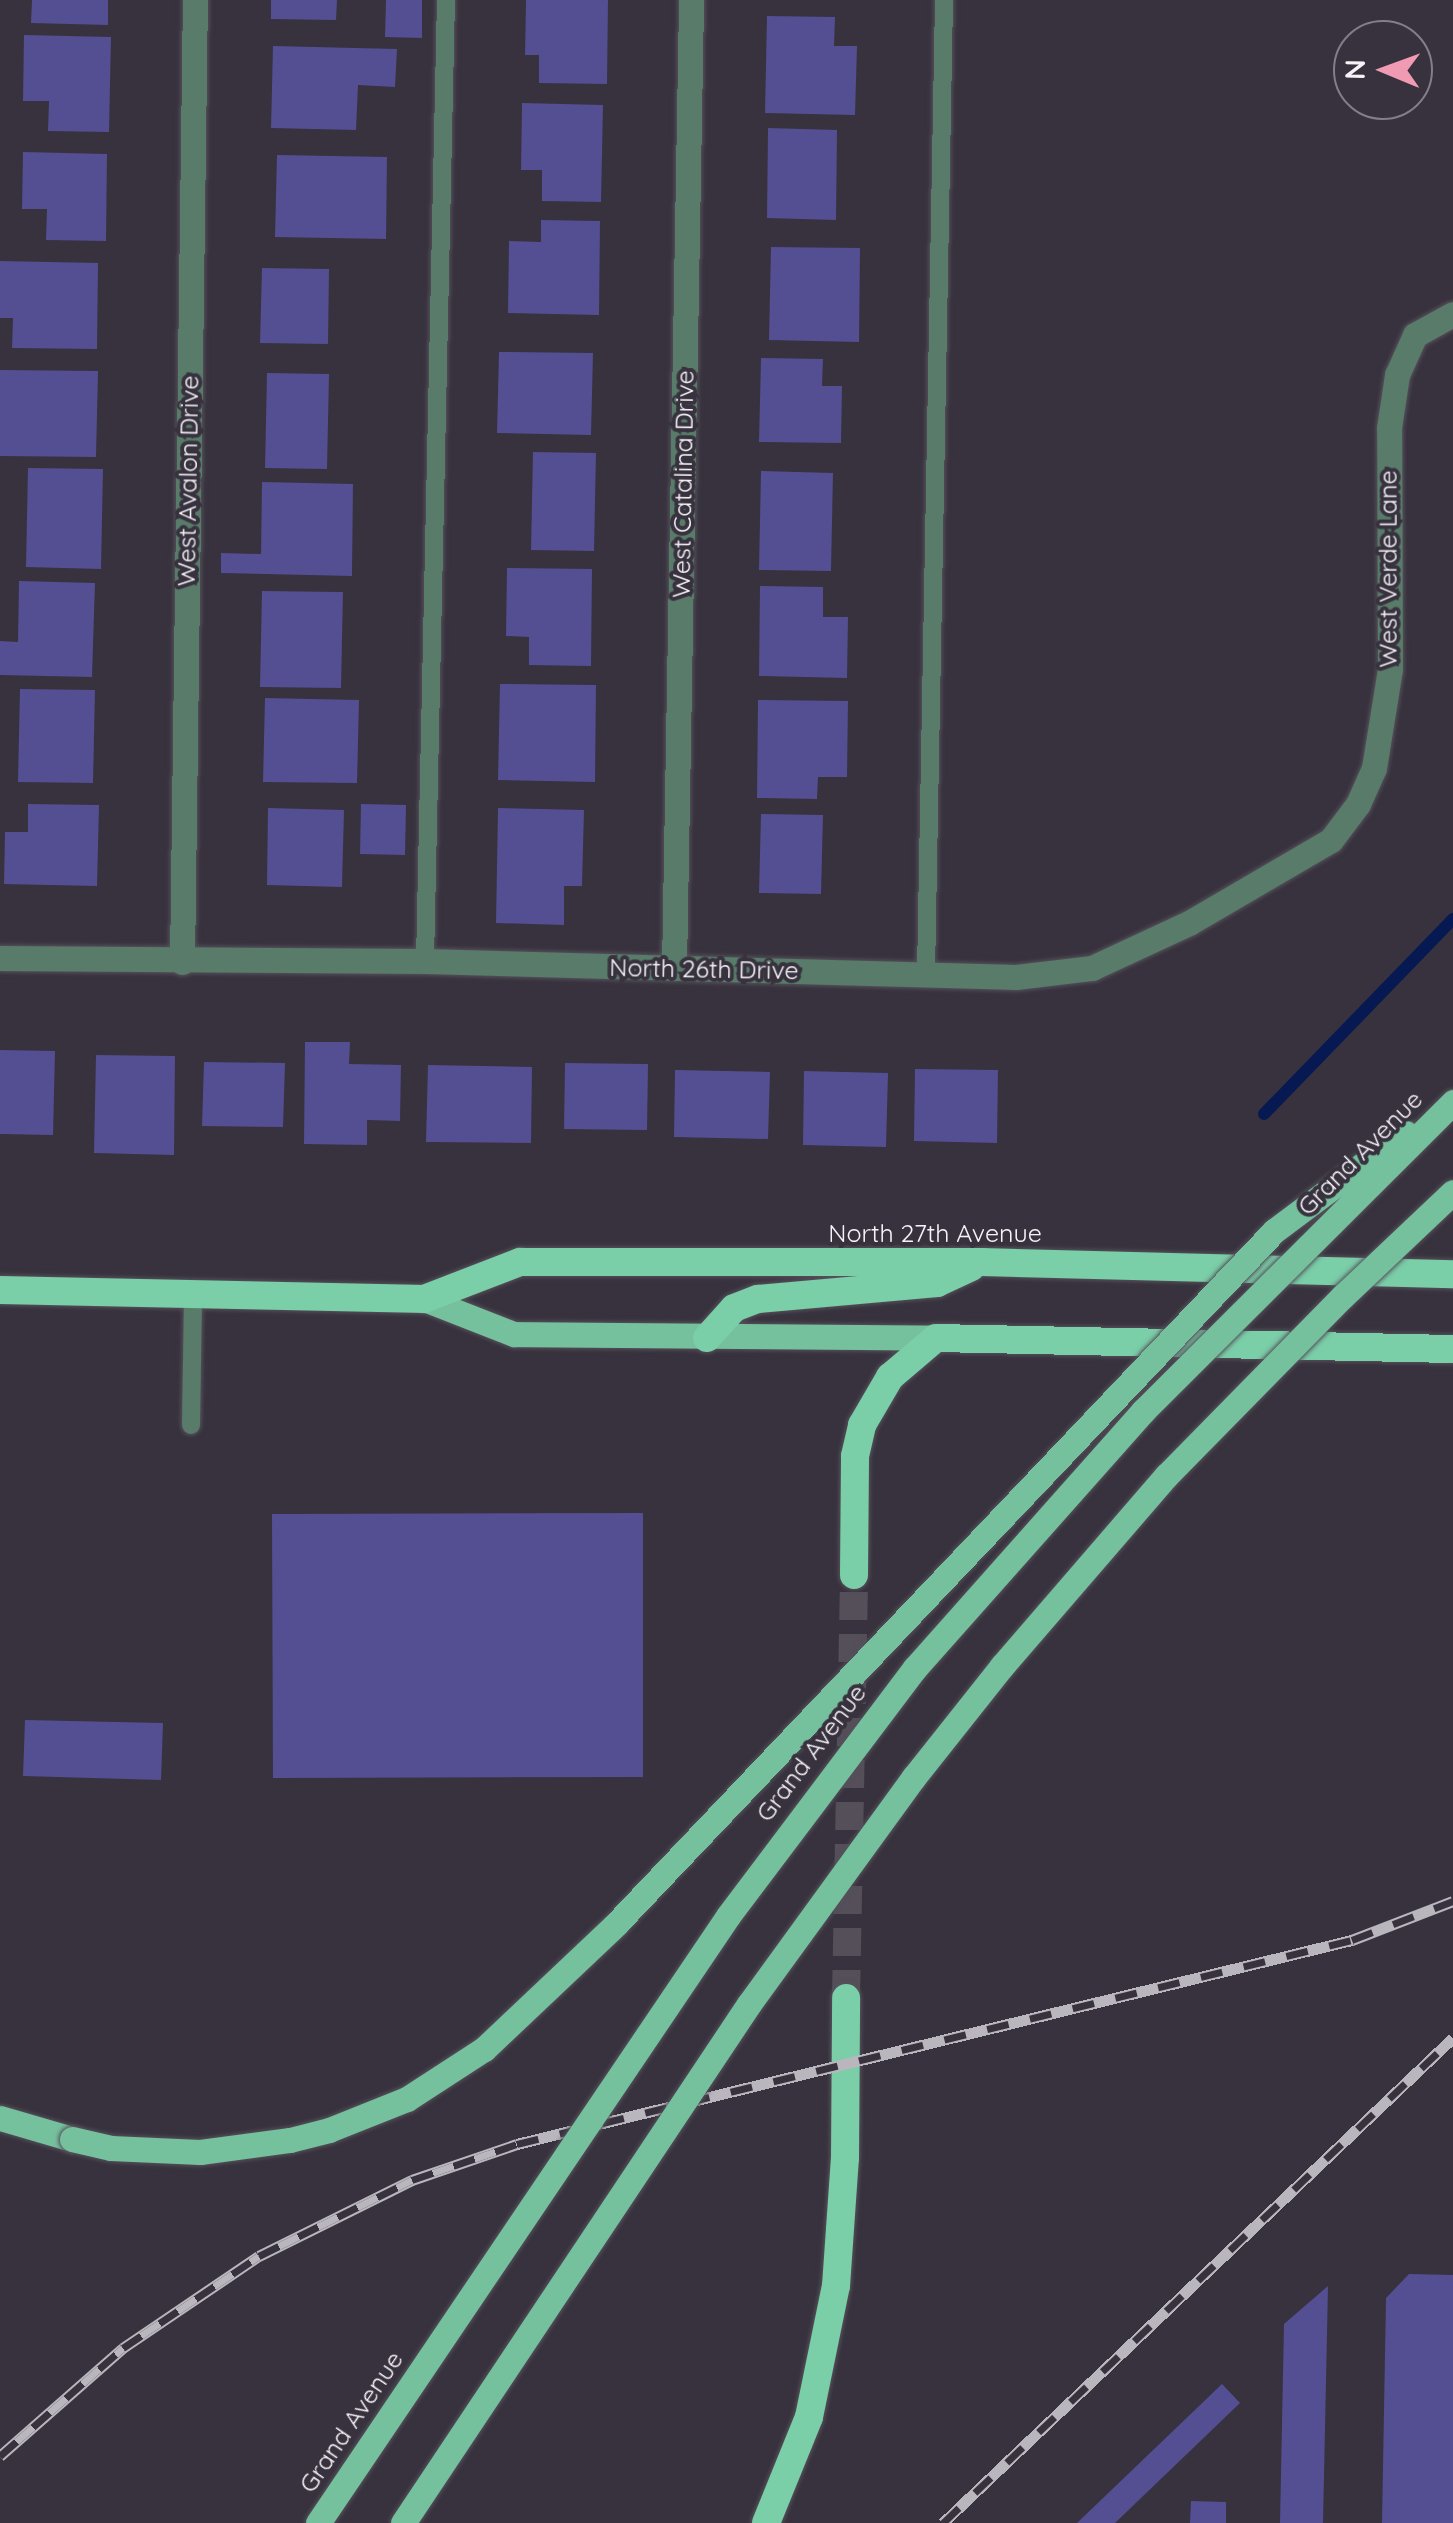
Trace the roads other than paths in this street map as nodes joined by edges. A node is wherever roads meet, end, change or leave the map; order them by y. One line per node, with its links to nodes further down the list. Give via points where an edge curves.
1 (194, 0): 8 (street, West Avalon Drive)
2 (446, 0): 9 (lane)
3 (691, 0): 10 (street, West Catalina Drive)
4 (944, 0): 11 (lane)
5 (1453, 314): 6 (street, West Verde Lane, via 1414,335 1397,375 1389,428 1390,669 1374,768)
6 (1358, 804): 11 (street, North 26th Drive, via 1330,840 1189,923 1092,968 1016,977)
7 (0, 958): 8 (street, North 26th Drive)
8 (182, 962): 9 (street, North 26th Drive)
9 (425, 962): 10 (street, North 26th Drive)
10 (674, 968): 11 (street, North 26th Drive)
11 (926, 974)
12 (1453, 1100): 25 (main road, bridge, via 1274,1231 616,1924 484,2049 407,2099 342,2126 244,2148 169,2152 72,2140); 26 (main road, Grand Avenue, bridge, via 1143,1411 915,1668 728,1916)
13 (1453, 1192): 27 (main road, bridge, via 1166,1475 925,1763 749,2004)
14 (982, 1262): 15 (highway, North 27th Avenue); 18 (highway, North 27th Avenue, via 520,1262); 19 (highway, via 936,1283 758,1299 734,1308)
15 (1453, 1274)
16 (0, 1290): 17 (highway, North 27th Avenue)
17 (193, 1294): 18 (highway, North 27th Avenue); 22 (lane)
18 (424, 1299): 19 (main road, North 27th Avenue, via 514,1334)
19 (707, 1338): 20 (main road, North 27th Avenue)
20 (936, 1338): 21 (highway, North 27th Avenue); 23 (highway, via 890,1377 862,1425 855,1456)
21 (1453, 1349)
22 (190, 1424)
23 (854, 1575)
24 (846, 1998): 28 (highway, via 836,2286 809,2418)
25 (0, 2118)
26 (318, 2523)
27 (403, 2523)
28 (766, 2523)

